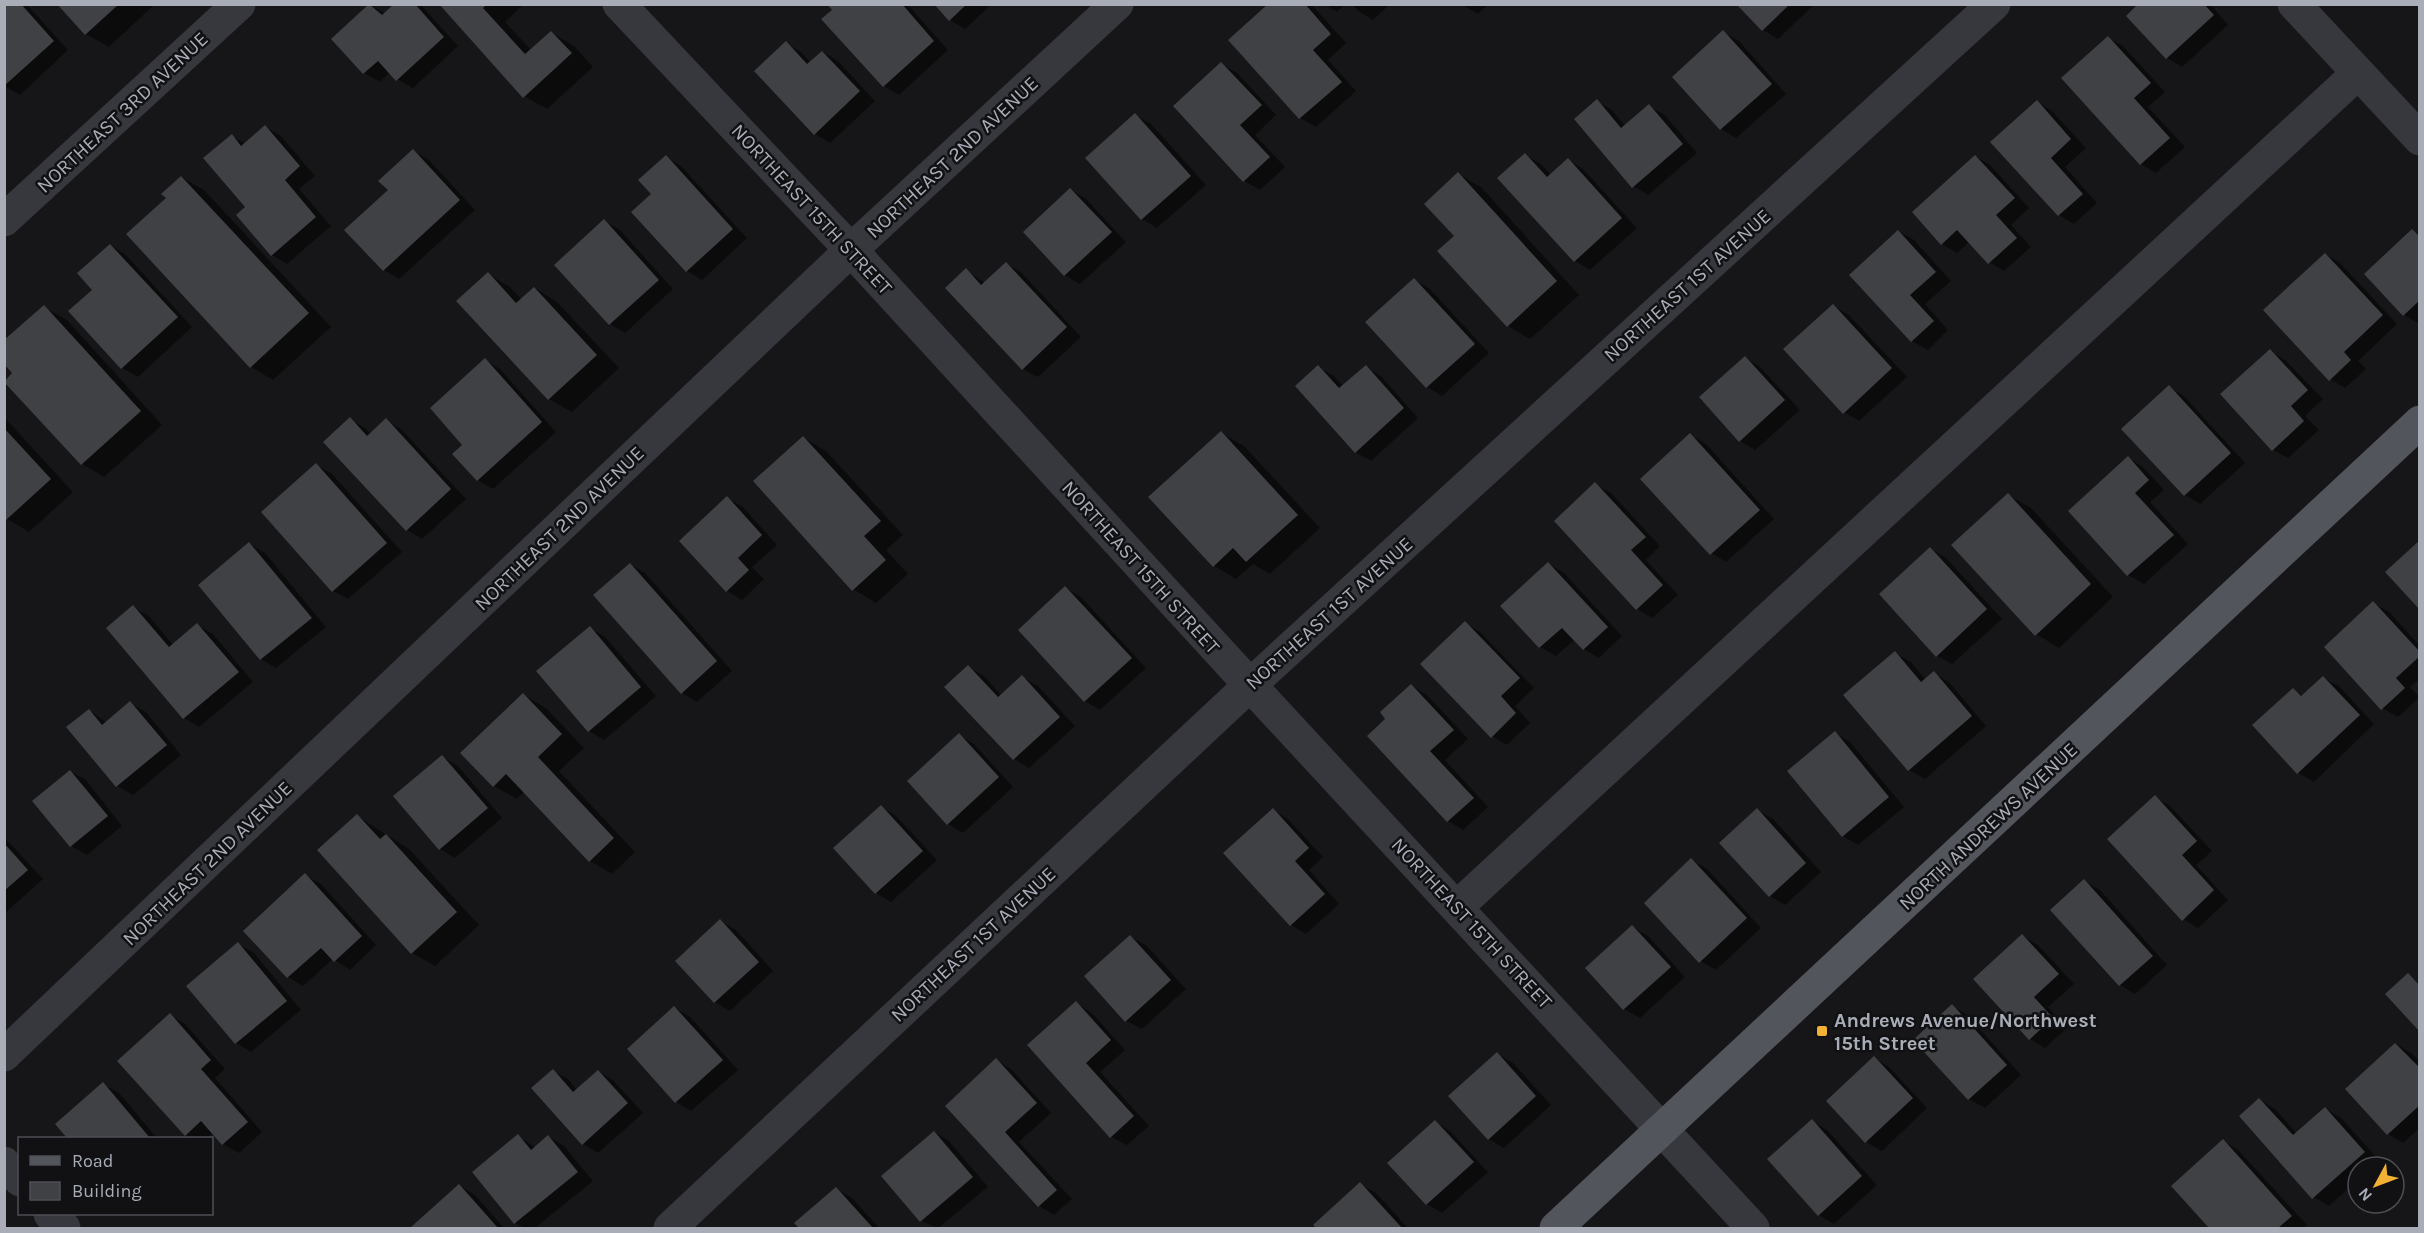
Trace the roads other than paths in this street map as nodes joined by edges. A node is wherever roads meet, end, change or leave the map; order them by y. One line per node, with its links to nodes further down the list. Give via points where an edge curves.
1 (239, 4): 8 (street, NORTHEAST 3RD AVENUE)
2 (619, 4): 9 (street, NORTHEAST 15TH STREET)
3 (1117, 4): 9 (street, NORTHEAST 2ND AVENUE)
4 (1994, 4): 11 (street, NORTHEAST 1ST AVENUE)
5 (2294, 4): 6 (street)
6 (2358, 73): 7 (street); 12 (street)
7 (2420, 139)
8 (4, 220)
9 (851, 250): 11 (street, NORTHEAST 15TH STREET); 13 (street, NORTHEAST 2ND AVENUE)
10 (2420, 422): 14 (main road, NORTH ANDREWS AVENUE)
11 (1250, 685): 12 (street, NORTHEAST 15TH STREET); 19 (street, NORTHEAST 1ST AVENUE)
12 (1456, 907): 14 (street, NORTHEAST 15TH STREET)
13 (4, 1055)
14 (1663, 1130): 20 (main road, NORTH ANDREWS AVENUE); 21 (street, NORTHEAST 15TH STREET)
15 (4, 1163): 16 (street)
16 (18, 1178)
17 (51, 1215): 18 (street)
18 (63, 1228)
19 (670, 1228)
20 (1556, 1228)
21 (1753, 1228)

